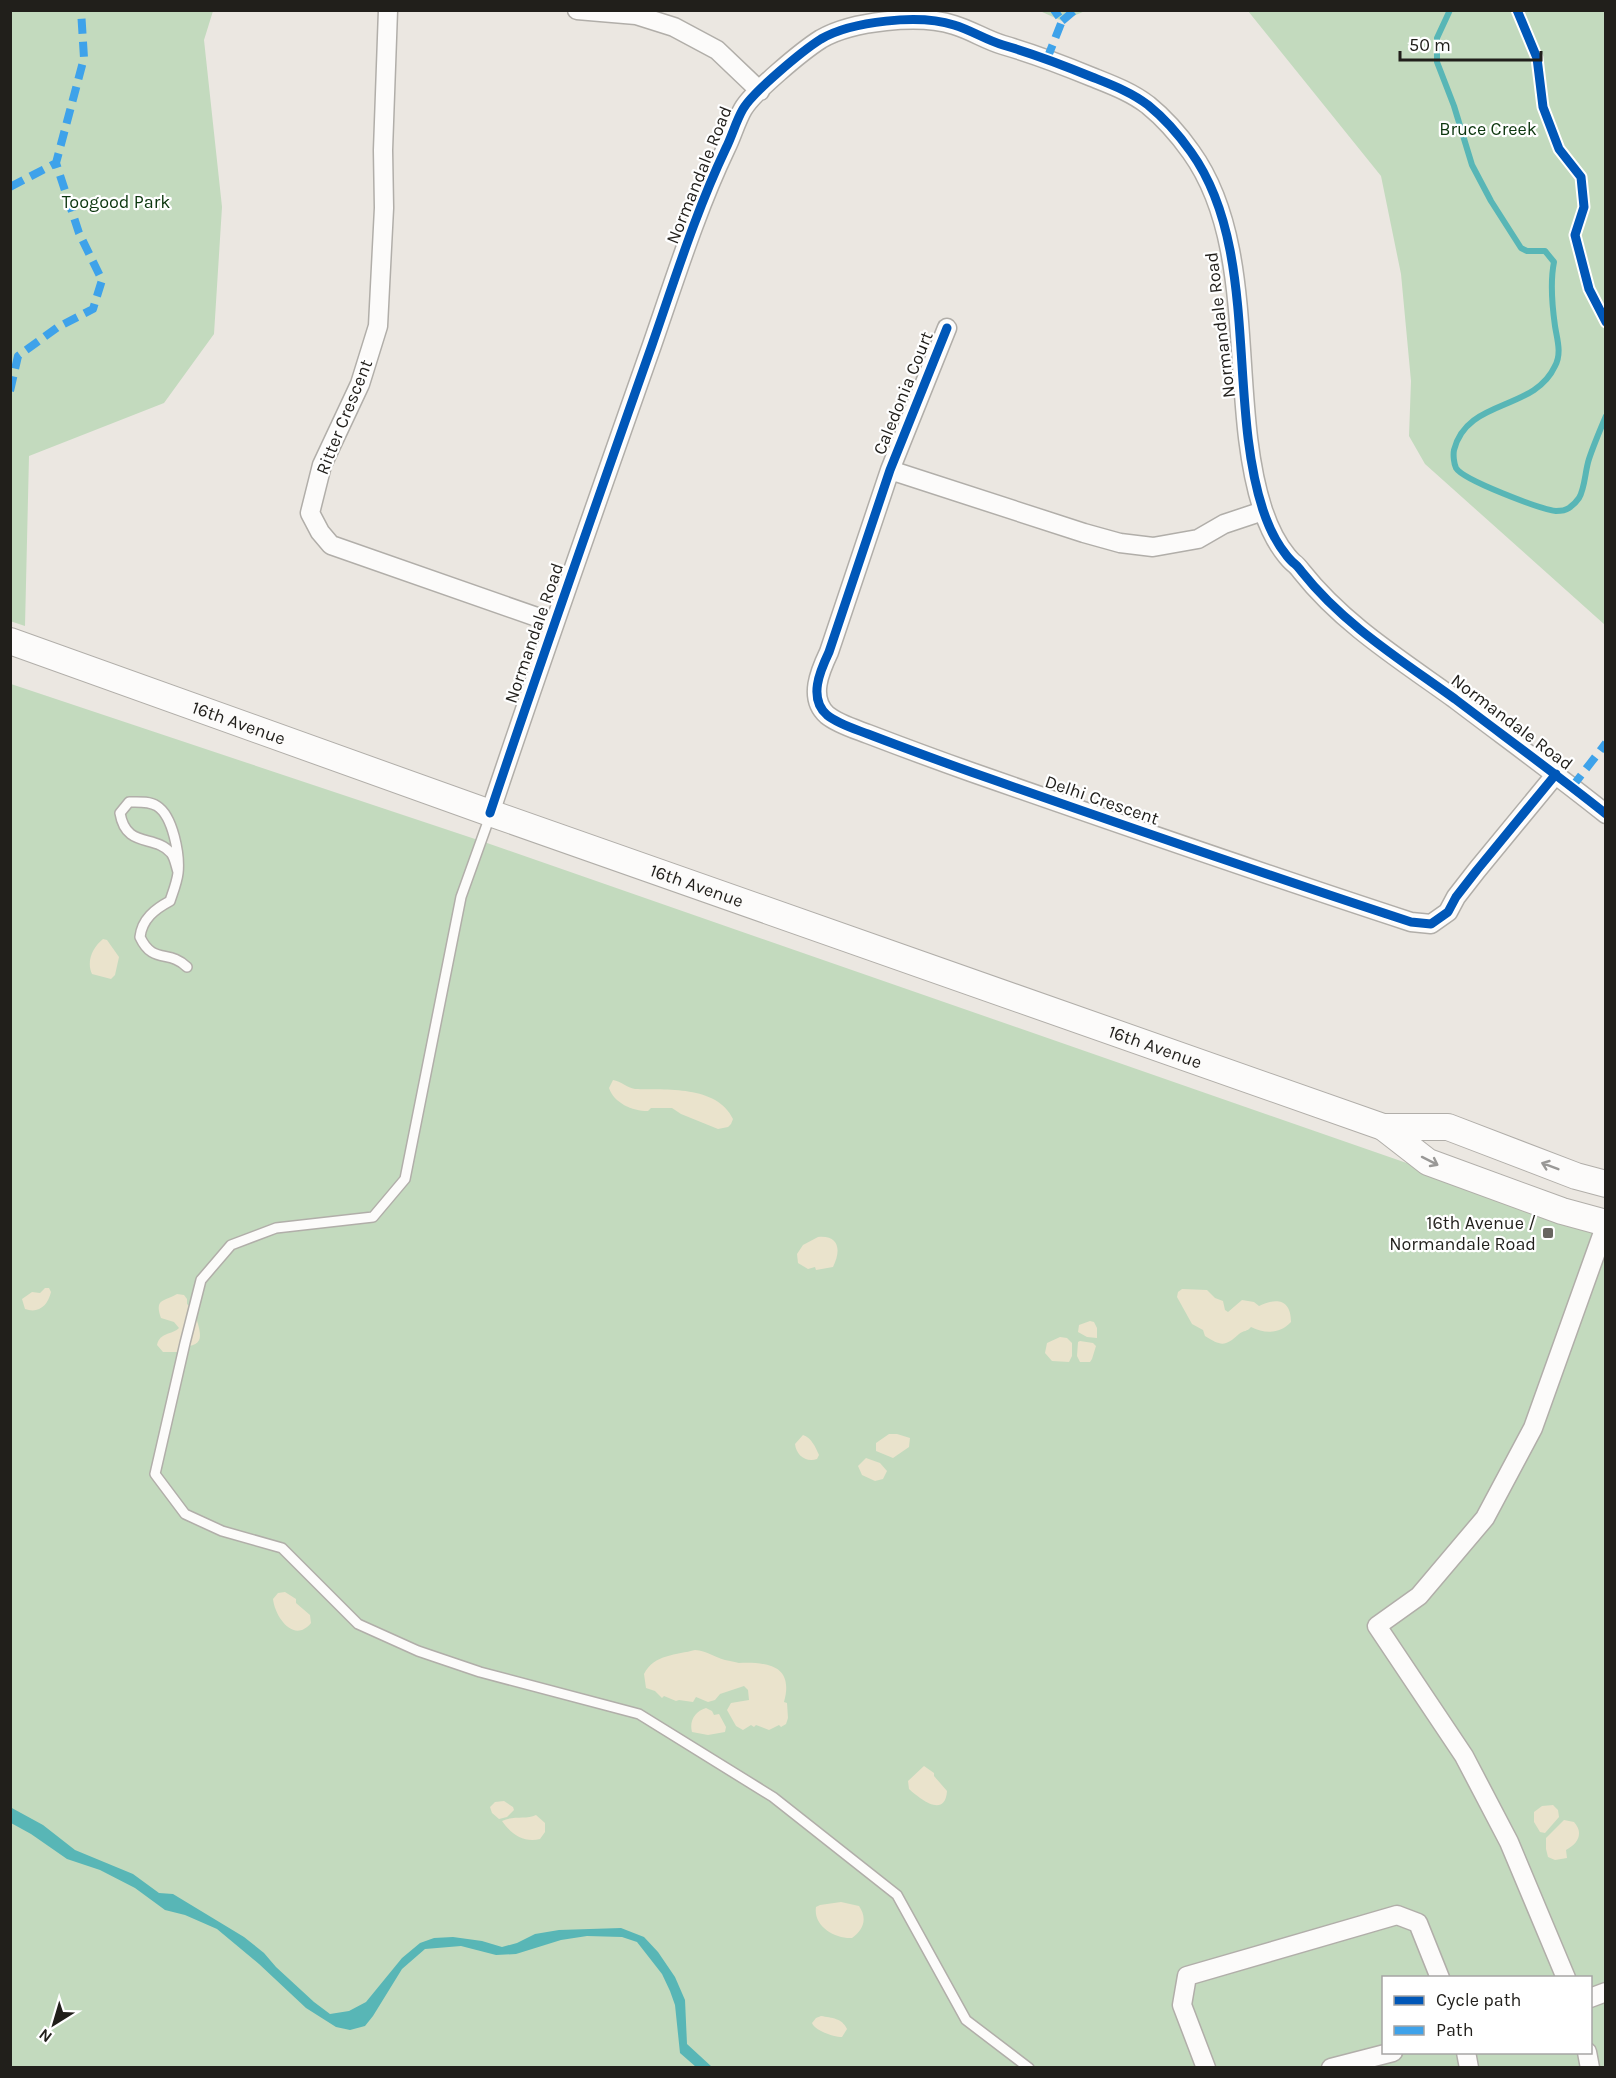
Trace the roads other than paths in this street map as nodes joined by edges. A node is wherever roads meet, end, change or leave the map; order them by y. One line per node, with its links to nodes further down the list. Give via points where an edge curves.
1 (388, 10): 7 (street, Ritter Crescent, via 378,326 360,384 322,465 310,513 331,545)
2 (577, 10): 3 (street, via 636,15 674,27 717,50)
3 (760, 91): 6 (street, Normandale Road, via 824,37 853,27 924,19 955,25 996,43 1031,52 1124,90 1148,105 1192,154 1219,211 1232,268 1251,459); 7 (street, Normandale Road, via 744,107 715,171)
4 (947, 328): 5 (street, Caledonia Court)
5 (890, 470): 6 (street, via 1084,533 1153,547 1198,539 1224,524); 9 (street, Delhi Crescent, via 817,686 817,700 827,715 844,724 1082,811 1380,912 1431,924 1448,912)
6 (1263, 512): 9 (street, Normandale Road, via 1284,553 1342,616)
7 (554, 623): 10 (street, Normandale Road)
8 (10, 641): 10 (main road, 16th Avenue)
9 (1556, 774): 11 (street, Normandale Road)
10 (490, 813): 14 (main road, 16th Avenue); 20 (lane, via 461,897 405,1179 372,1217 276,1228 231,1245 201,1280 155,1474 185,1514 222,1531 282,1548 358,1624 418,1651 480,1672 639,1714 773,1797 897,1895 966,2020)
11 (1605, 814)
12 (178, 872): 12 (lane, via 172,854 130,834 122,824 120,813 129,802 157,806 167,816 177,845); 13 (lane, via 170,901 144,921 140,937 146,949 179,959)
13 (187, 967)
14 (1383, 1127): 15 (main road, 16th Avenue, one-way to 14, via 1448,1127); 16 (main road, 16th Avenue, one-way to 16, via 1428,1162)
15 (1605, 1184)
16 (1605, 1223): 18 (street, via 1533,1428 1485,1518 1419,1596 1377,1626 1464,1756 1509,1842)
17 (1440, 1976): 21 (street, via 1418,1923 1397,1915 1187,1976 1182,2006)
18 (1566, 1976)
19 (1385, 2054): 22 (street)
20 (1029, 2067)
21 (1206, 2067)
22 (1331, 2067)

